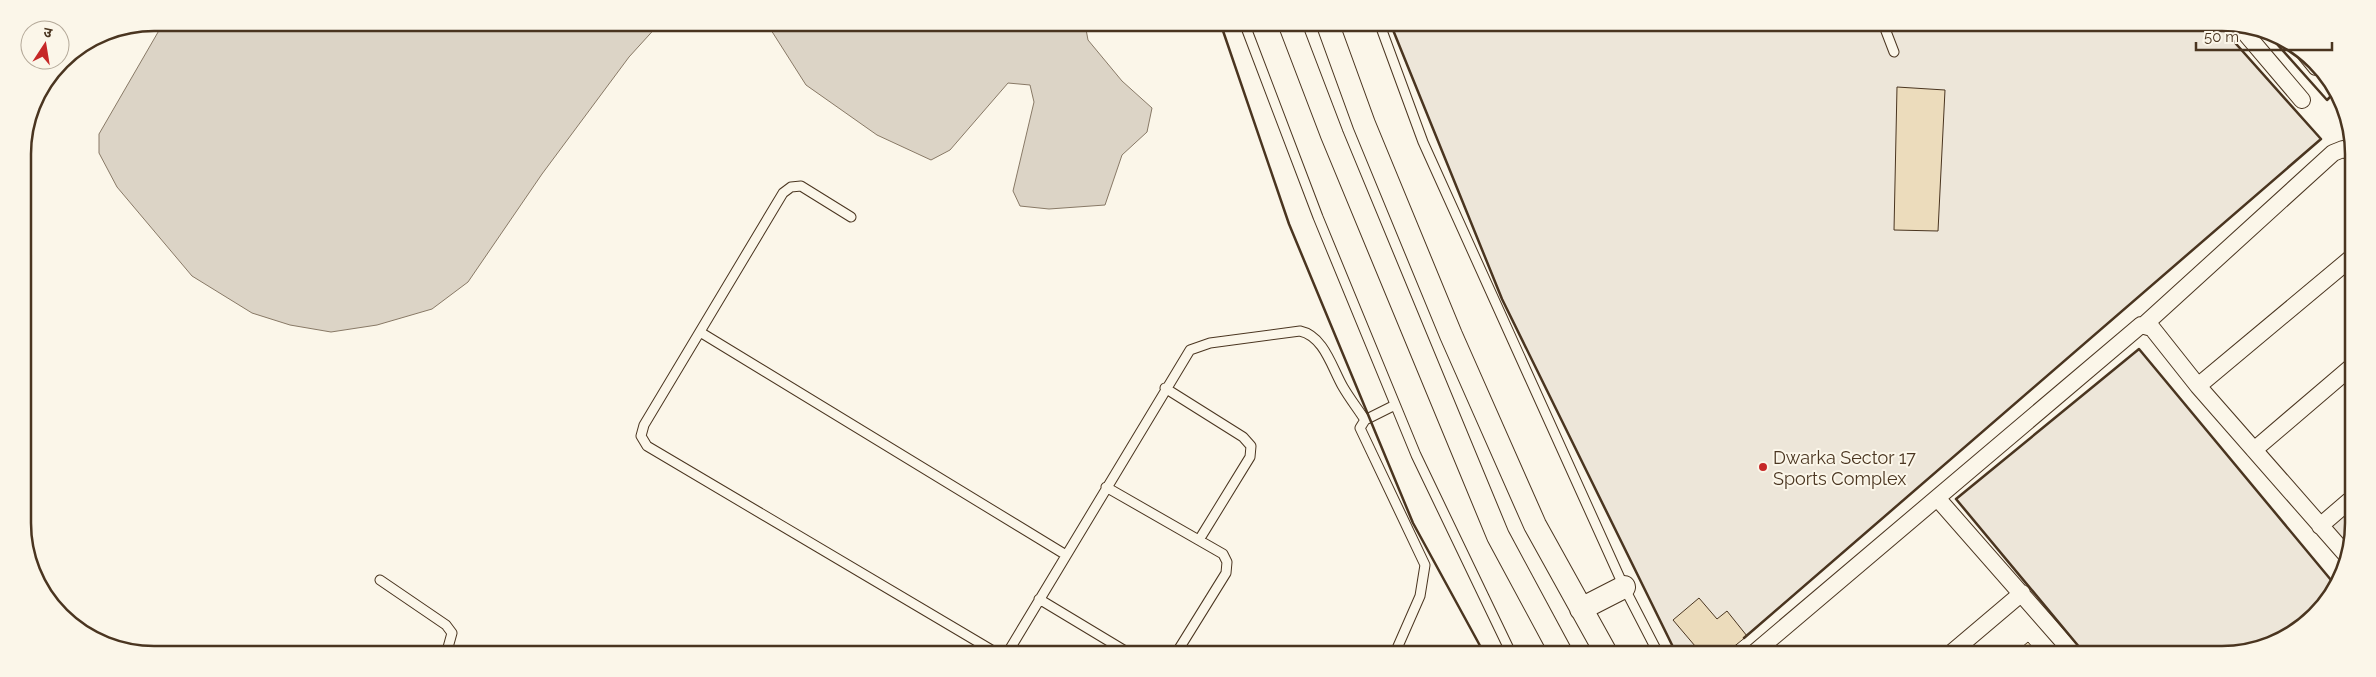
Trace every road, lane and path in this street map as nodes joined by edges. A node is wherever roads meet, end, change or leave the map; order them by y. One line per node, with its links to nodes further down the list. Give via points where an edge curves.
1 (1247, 31): 17 (lane, via 1318,217)
2 (1292, 31): 34 (main road, via 1498,536)
3 (1330, 31): 31 (main road, via 1364,124 1455,344 1535,526)
4 (1382, 31): 28 (lane, via 1423,142)
5 (1886, 31): 7 (lane)
6 (2245, 33): 8 (street)
7 (1894, 52)
8 (2302, 100)
9 (2344, 150): 12 (street, via 2333,153)
10 (851, 217): 13 (lane, via 801,186 791,187 783,193)
11 (2345, 263): 15 (street)
12 (2144, 325): 15 (street, via 2152,328); 21 (street, via 2137,326)
13 (700, 332): 26 (lane); 41 (lane, via 644,425 641,436 647,446)
14 (2345, 372): 19 (street)
15 (2198, 386): 19 (street)
16 (1165, 388): 18 (lane, via 1190,350 1300,331 1307,333 1325,352); 20 (lane); 24 (lane, via 1244,437 1251,446 1250,457)
17 (1395, 404): 18 (lane); 33 (lane)
18 (1365, 420): 32 (lane, via 1360,431 1425,566 1420,596)
19 (2254, 450): 23 (street)
20 (1106, 487): 24 (lane); 26 (lane)
21 (1938, 499): 29 (street); 37 (street)
22 (2345, 504): 23 (street)
23 (2320, 526): 25 (street)
24 (1199, 540): 44 (lane, via 1223,554 1227,562 1226,573)
25 (2342, 551)
26 (1066, 555): 30 (lane)
27 (380, 580): 40 (lane, via 446,625 452,635)
28 (1624, 587): 31 (main road); 36 (lane)
29 (2022, 593): 38 (street); 39 (street)
30 (1039, 599): 42 (lane); 43 (lane)
31 (1581, 609): 35 (main road)
32 (1398, 645)
33 (1507, 645)
34 (1557, 645)
35 (1602, 645)
36 (1654, 645)
37 (1763, 645)
38 (1960, 645)
39 (2066, 645)
40 (449, 646)
41 (984, 646)
42 (1012, 646)
43 (1117, 646)
44 (1181, 646)

